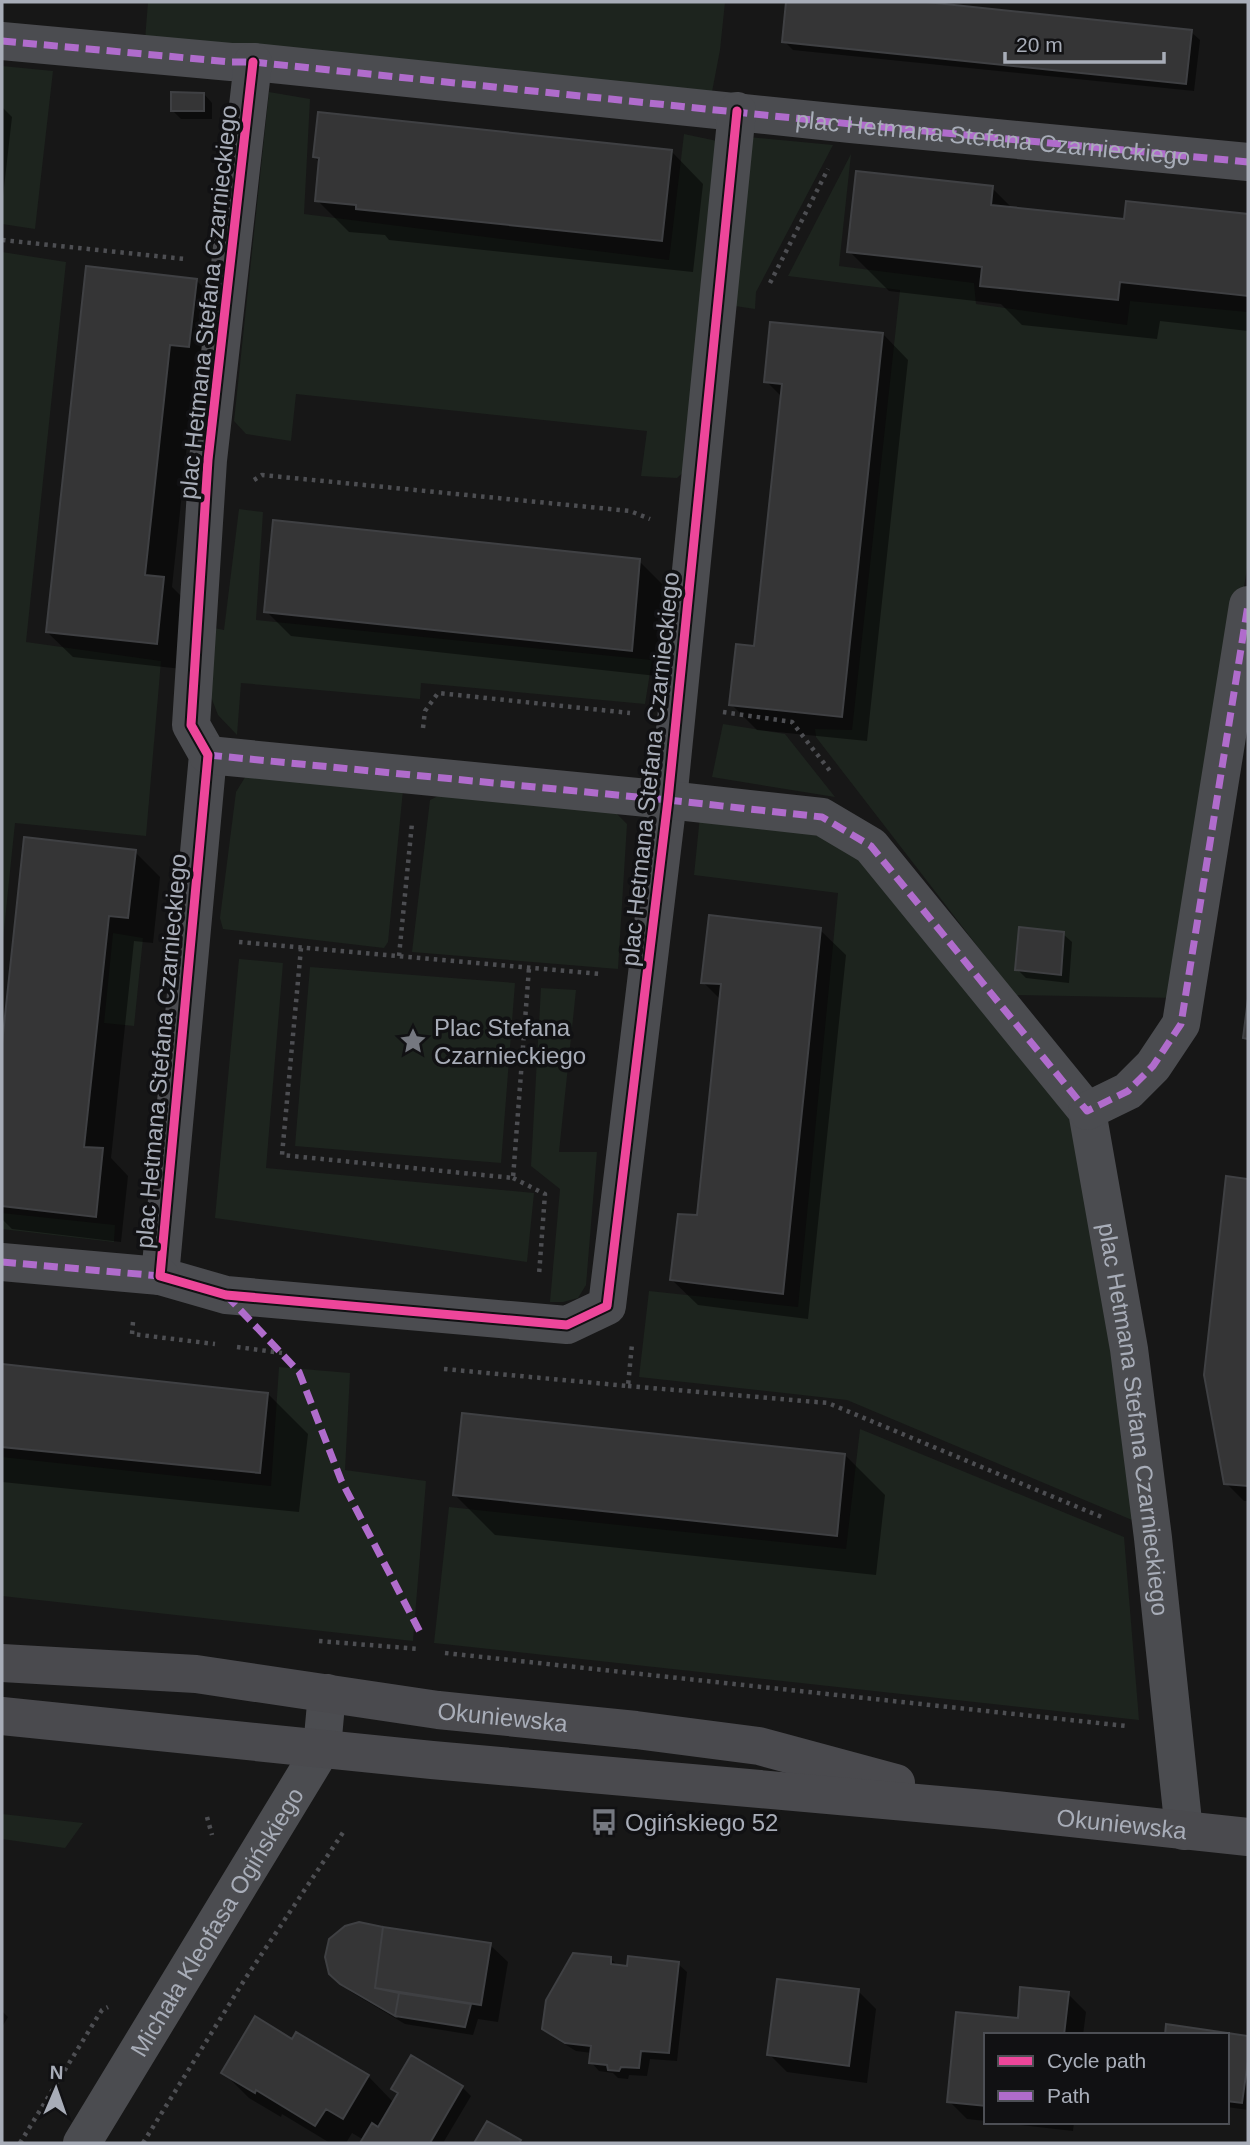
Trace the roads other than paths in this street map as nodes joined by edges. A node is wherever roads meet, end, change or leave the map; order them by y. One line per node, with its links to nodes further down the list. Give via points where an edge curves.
1 (2, 41): 2 (street, plac Hetmana Stefana Czarnieckiego)
2 (253, 62): 3 (street, plac Hetmana Stefana Czarnieckiego); 6 (street, plac Hetmana Stefana Czarnieckiego, via 208,460 191,725)
3 (737, 111): 4 (street, plac Hetmana Stefana Czarnieckiego); 7 (street, plac Hetmana Stefana Czarnieckiego)
4 (1248, 162)
5 (1248, 605): 8 (street, via 1181,1024 1153,1066 1128,1091)
6 (208, 755): 7 (street, plac Hetmana Stefana Czarnieckiego); 10 (street, plac Hetmana Stefana Czarnieckiego)
7 (668, 800): 8 (street, plac Hetmana Stefana Czarnieckiego, via 821,817 871,846); 10 (street, plac Hetmana Stefana Czarnieckiego, via 607,1306 567,1325 226,1295)
8 (1087, 1111): 16 (street, plac Hetmana Stefana Czarnieckiego, via 1129,1349)
9 (2, 1262): 10 (street, plac Hetmana Stefana Czarnieckiego)
10 (160, 1276)
11 (2, 1663): 12 (main road, Okuniewska, via 196,1674)
12 (327, 1693): 14 (street, Michała Kleofasa Ogińskiego); 15 (main road, Okuniewska, via 759,1746)
13 (2, 1716): 14 (main road, Okuniewska)
14 (322, 1748): 15 (main road, Okuniewska); 18 (street, Michała Kleofasa Ogińskiego)
15 (996, 1810): 16 (main road, Okuniewska)
16 (1184, 1831): 17 (main road, Okuniewska)
17 (1248, 1837)
18 (82, 2143)

